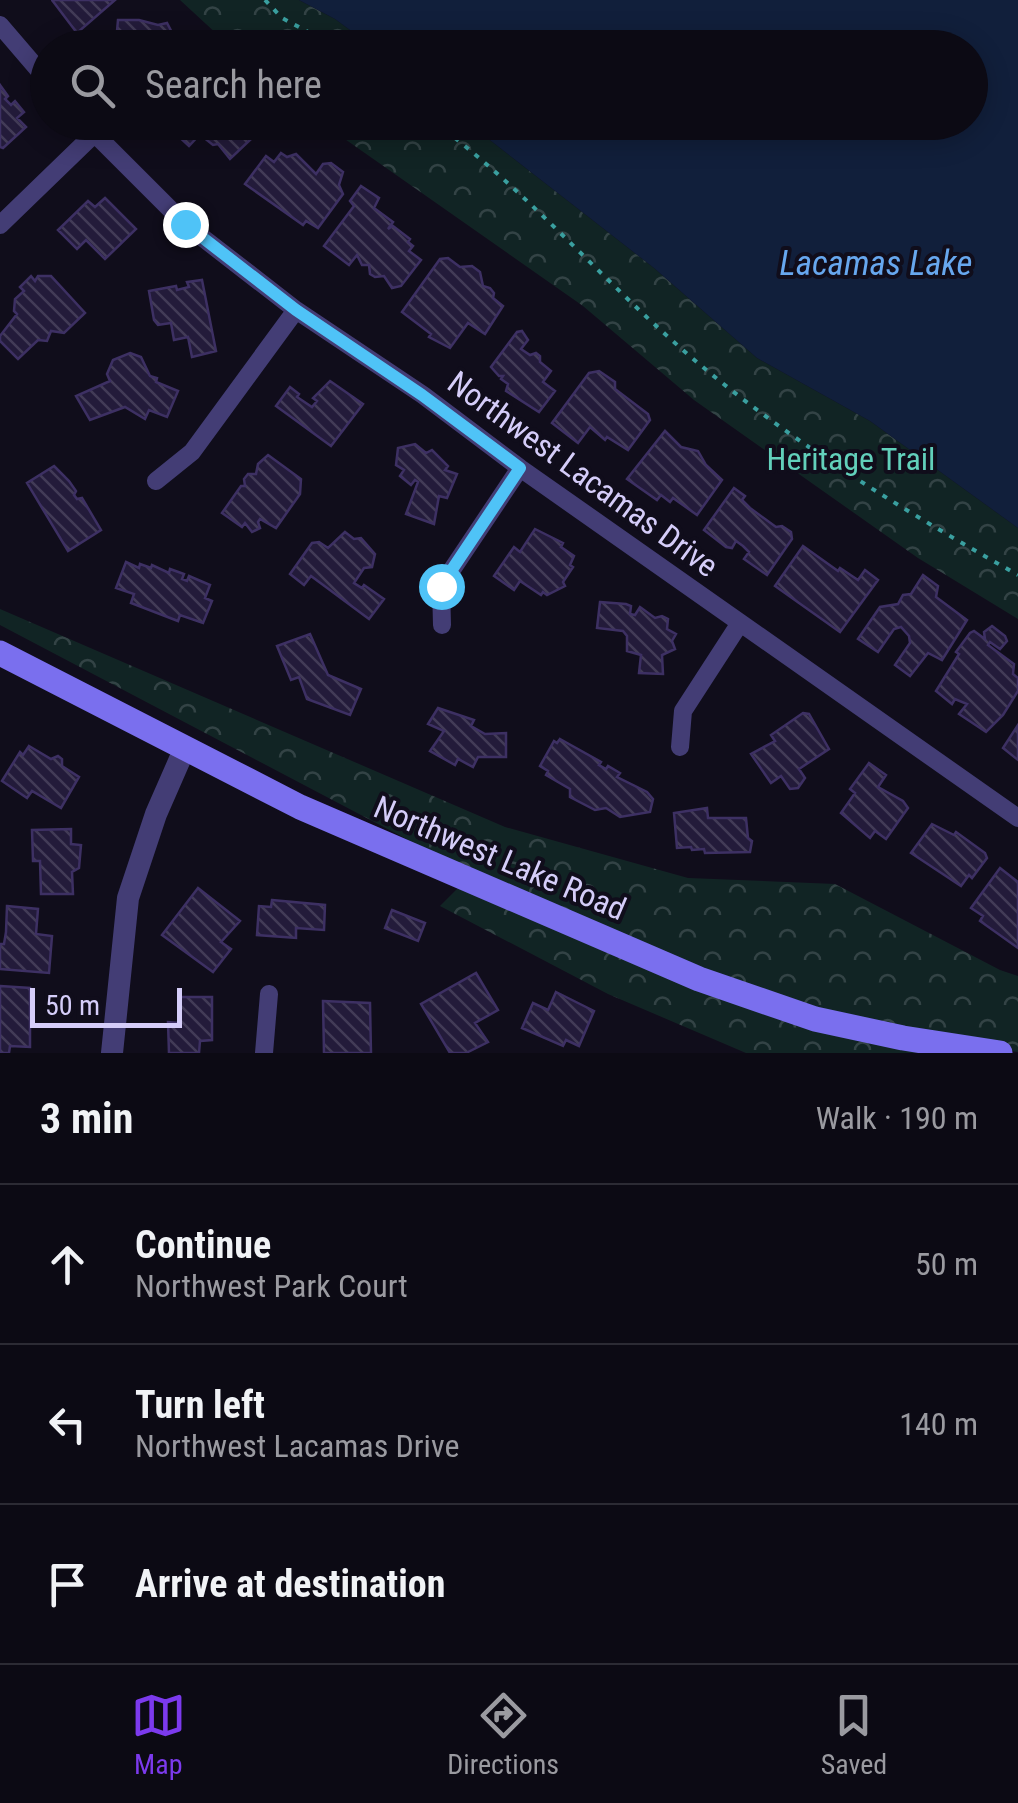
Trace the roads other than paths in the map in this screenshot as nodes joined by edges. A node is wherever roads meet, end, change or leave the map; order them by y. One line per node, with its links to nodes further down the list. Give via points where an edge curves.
1 (0, 25): 2 (street)
2 (30, 60)
3 (78, 140): 5 (street)
4 (99, 140): 6 (street, Northwest Lacamas Drive, via 185,224)
5 (0, 225)
6 (296, 310): 7 (street, Northwest Lacamas Drive); 8 (street, via 192,452)
7 (520, 468): 9 (street, Northwest Lacamas Drive); 10 (street, via 441,586)
8 (156, 481)
9 (740, 623): 12 (street, via 684,711); 14 (street, Northwest Lacamas Drive)
10 (442, 625)
11 (0, 654): 13 (main road, Northwest Lake Road)
12 (680, 747)
13 (184, 750): 16 (street, via 128,898); 18 (main road, Northwest Lake Road, via 300,808 699,979 815,1019)
14 (1018, 818)
15 (269, 994): 17 (street)
16 (112, 1053)
17 (264, 1053)
18 (1000, 1053)

